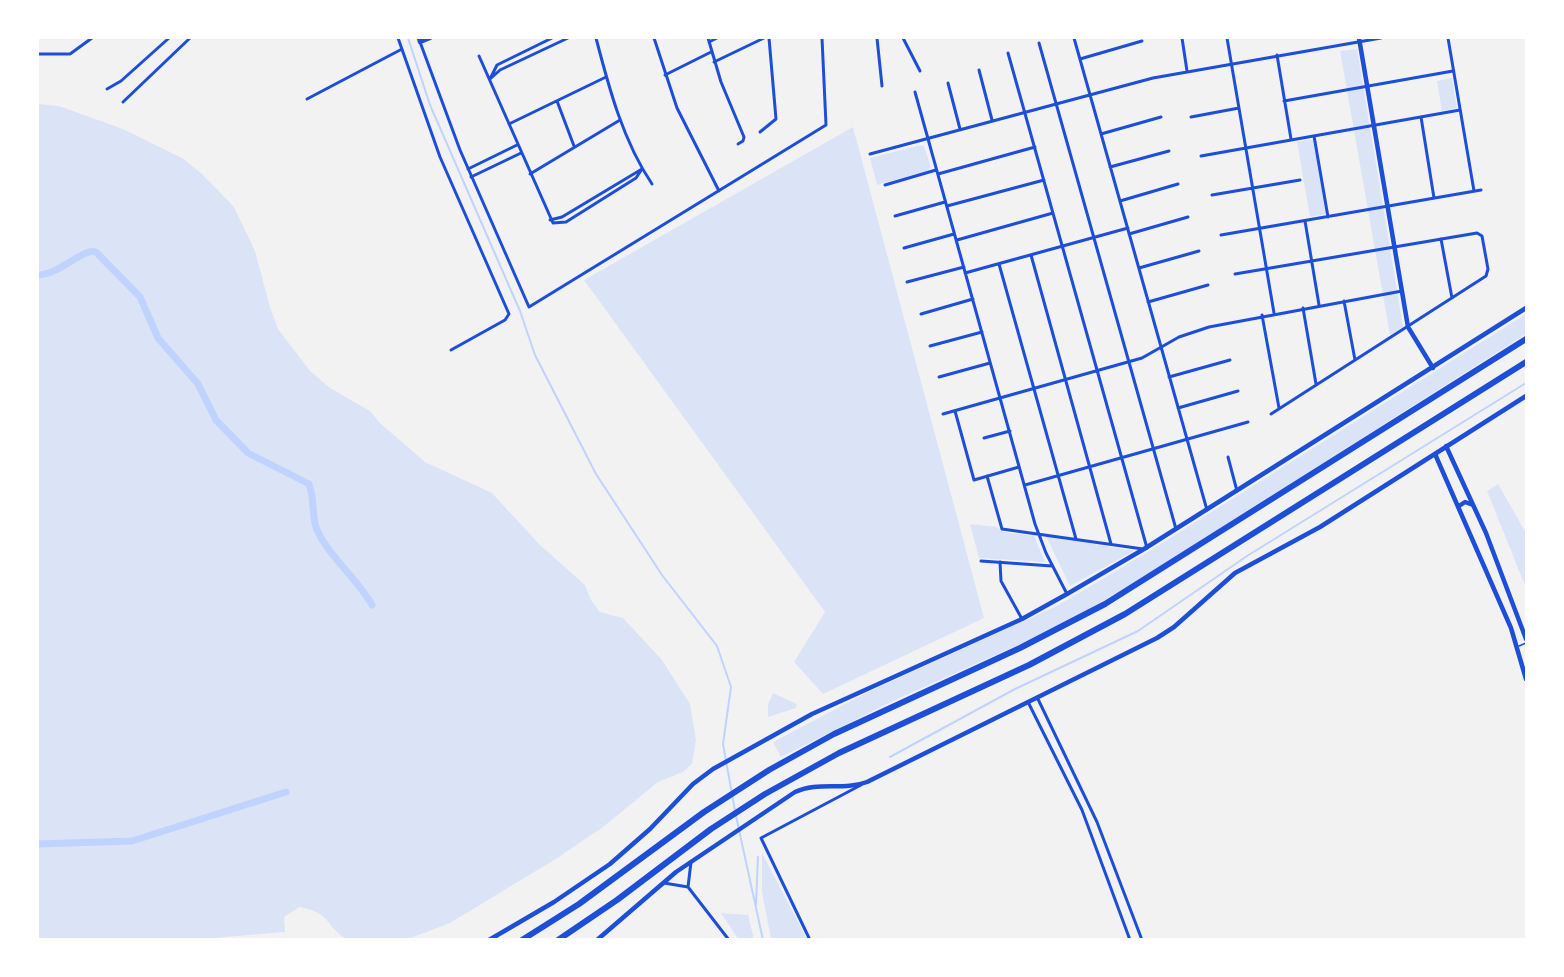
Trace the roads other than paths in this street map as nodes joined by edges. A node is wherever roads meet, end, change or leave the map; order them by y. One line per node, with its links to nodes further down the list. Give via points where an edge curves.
1 (92, 38): 31 (street, via 70,54)
2 (169, 38): 47 (street)
3 (190, 38): 53 (street)
4 (398, 38): 27 (street)
5 (430, 38): 22 (street)
6 (552, 38): 26 (street)
7 (568, 38): 28 (street)
8 (596, 38): 42 (street)
9 (654, 38): 41 (street)
10 (717, 38): 23 (street)
11 (764, 38): 35 (street)
12 (769, 38): 66 (street, via 776,119)
13 (822, 38): 93 (street, via 828,123)
14 (877, 38): 45 (street)
15 (903, 38): 38 (street)
16 (1074, 38): 34 (street)
17 (1182, 38): 39 (street)
18 (1227, 38): 36 (street)
19 (1381, 38): 21 (street)
20 (1448, 38): 40 (street)
21 (1359, 39): 32 (street); 46 (street)
22 (419, 40): 81 (street)
23 (708, 40): 29 (street)
24 (1142, 41): 34 (street)
25 (1040, 43): 54 (street)
26 (538, 45): 28 (street); 43 (street, via 497,65)
27 (402, 49): 50 (street); 146 (street, via 444,167 509,314)
28 (540, 51): 43 (street)
29 (711, 52): 35 (street); 41 (street)
30 (1008, 53): 57 (street)
31 (38, 54)
32 (1277, 55): 36 (street); 52 (street)
33 (479, 56): 43 (street)
34 (1080, 59): 49 (street)
35 (714, 62): 71 (street, via 744,136)
36 (1232, 63): 39 (street); 55 (street)
37 (979, 70): 62 (street)
38 (920, 71)
39 (1187, 71): 49 (street)
40 (1454, 71): 46 (street); 56 (street)
41 (664, 75): 93 (street, via 685,128)
42 (606, 77): 51 (street); 61 (street)
43 (490, 78): 63 (street)
44 (948, 83): 65 (street)
45 (882, 86)
46 (1367, 86): 52 (street); 64 (street)
47 (107, 89)
48 (915, 92): 69 (street)
49 (1090, 94): 54 (street); 67 (street)
50 (307, 99)
51 (557, 101): 63 (street); 73 (street)
52 (1284, 101): 70 (street)
53 (123, 102)
54 (1056, 102): 57 (street); 113 (street)
55 (1239, 108): 59 (street); 75 (street)
56 (1460, 110): 60 (street); 94 (street)
57 (1024, 111): 62 (street); 74 (street)
58 (1161, 117): 67 (street)
59 (1191, 117)
60 (1420, 117): 64 (street); 97 (street)
61 (620, 120): 73 (street); 82 (street)
62 (992, 120): 65 (street)
63 (509, 124): 72 (street)
64 (1374, 126): 68 (street); 101 (street)
65 (960, 129): 69 (street)
66 (760, 132)
67 (1101, 134): 80 (street)
68 (1314, 136): 70 (street); 105 (street)
69 (928, 138): 78 (street); 83 (street)
70 (1291, 140): 75 (street)
71 (738, 144)
72 (517, 145): 77 (street); 81 (street)
73 (574, 146): 84 (street)
74 (1035, 147): 83 (street); 86 (street)
75 (1246, 148): 79 (street); 91 (street)
76 (1169, 151): 80 (street)
77 (521, 153): 84 (street); 85 (street)
78 (870, 154)
79 (1201, 156)
80 (1110, 167): 99 (street)
81 (468, 169): 85 (street)
82 (642, 169): 88 (street); 96 (street); 98 (street, via 636,178)
83 (937, 172): 90 (street); 100 (street)
84 (530, 174): 106 (street)
85 (471, 177): 93 (street, via 529,307)
86 (1044, 180): 100 (street); 102 (street)
87 (1300, 180): 91 (street)
88 (652, 184)
89 (1178, 184): 99 (street)
90 (885, 185)
91 (1253, 188): 95 (street); 109 (street)
92 (1481, 190): 94 (street)
93 (719, 191)
94 (1474, 191): 97 (street)
95 (1212, 195)
96 (597, 196): 98 (street); 106 (street, via 562,217)
97 (1434, 198): 101 (street)
98 (600, 201): 106 (street, via 566,222 556,224)
99 (1120, 201): 108 (street)
100 (946, 204): 103 (street); 110 (street)
101 (1388, 206): 105 (street); 117 (street)
102 (1053, 213): 115 (street); 116 (street)
103 (895, 216)
104 (1188, 217): 111 (street)
105 (1328, 217): 107 (street)
106 (549, 220)
107 (1305, 220): 109 (street); 121 (street)
108 (1128, 228): 111 (street); 113 (street)
109 (1260, 228): 112 (street); 125 (street)
110 (954, 234): 115 (street); 118 (street)
111 (1129, 234): 124 (street)
112 (1221, 235)
113 (1094, 237): 116 (street); 149 (street)
114 (1442, 239): 117 (street); 131 (street); 131 (street, via 1480,233 1488,274)
115 (956, 240): 123 (street)
116 (1062, 246): 120 (street); 153 (street)
117 (1394, 247): 121 (street); 130 (street)
118 (904, 248)
119 (1199, 251): 124 (street)
120 (1031, 255): 122 (street); 156 (street)
121 (1312, 261): 125 (street); 135 (street)
122 (999, 264): 126 (street); 158 (street)
123 (964, 267): 126 (street); 128 (street)
124 (1139, 268): 134 (street)
125 (1266, 268): 127 (street); 138 (street)
126 (965, 273): 132 (street)
127 (1235, 274)
128 (907, 282)
129 (1208, 285): 134 (street)
130 (1402, 291): 133 (street); 141 (street)
131 (1452, 298): 141 (street)
132 (973, 299): 139 (street); 142 (street)
133 (1344, 301): 135 (street); 148 (street)
134 (1148, 302): 145 (street)
135 (1319, 305): 136 (street)
136 (1303, 308): 138 (street); 157 (street)
137 (1527, 308): 152 (street)
138 (1274, 313): 140 (street)
139 (921, 314)
140 (1262, 315): 145 (street, via 1187,334); 163 (street)
141 (1408, 327): 148 (street); 152 (street)
142 (982, 332): 144 (street); 151 (street)
143 (1527, 339): 207 (highway, via 1106,604 834,734 741,787 593,895)
144 (930, 346)
145 (1161, 348): 149 (street); 155 (street)
146 (451, 350)
147 (1230, 360): 155 (street)
148 (1354, 360): 157 (street)
149 (1129, 362): 153 (street); 172 (street)
150 (1527, 362): 208 (highway, via 1125,614 1029,665 838,753 744,807)
151 (990, 363): 154 (street); 161 (street)
152 (1433, 368): 181 (street)
153 (1097, 370): 156 (street); 174 (street)
154 (939, 377)
155 (1169, 377): 162 (street)
156 (1066, 380): 158 (street); 177 (street)
157 (1316, 384): 163 (street)
158 (1034, 388): 161 (street); 178 (street)
159 (1238, 391): 162 (street)
160 (1527, 396): 171 (street)
161 (1000, 398): 164 (street); 168 (street)
162 (1178, 408): 170 (street)
163 (1279, 408): 166 (street)
164 (955, 411): 165 (street); 179 (street, via 974,480)
165 (943, 414)
166 (1271, 414)
167 (1248, 422): 170 (street)
168 (1010, 431): 169 (street); 176 (street)
169 (984, 438)
170 (1187, 439): 172 (street); 184 (street)
171 (1446, 446): 173 (street); 182 (street)
172 (1153, 448): 174 (street); 185 (street)
173 (1435, 453): 183 (street); 198 (street, via 1320,527 1235,573 1158,638)
174 (1122, 457): 177 (street); 189 (street)
175 (1228, 457): 181 (street)
176 (1019, 466): 179 (street); 180 (street)
177 (1090, 466): 178 (street); 188 (street)
178 (1058, 475): 180 (street); 187 (street)
179 (987, 476): 186 (street, via 1002,529)
180 (1025, 485): 186 (street)
181 (1237, 490): 184 (street)
182 (1473, 505): 183 (street, via 1465,502); 195 (street)
183 (1459, 506): 196 (street)
184 (1207, 510): 185 (street)
185 (1176, 530): 189 (street)
186 (1038, 533): 187 (street); 192 (street)
187 (1076, 538): 188 (street)
188 (1111, 544): 189 (street)
189 (1146, 548): 193 (street)
190 (981, 561): 191 (street)
191 (1000, 562): 192 (street); 194 (street, via 1000,579)
192 (1052, 566): 193 (street)
193 (1068, 594): 194 (street)
194 (1022, 619): 206 (street, via 846,698 713,769 693,783 610,864)
195 (1527, 641): 196 (lane)
196 (1517, 646): 197 (street)
197 (1527, 679)
198 (1037, 697): 199 (street); 201 (street)
199 (1028, 701): 200 (street); 202 (street)
200 (867, 782): 203 (street, via 800,789); 211 (street, via 761,838)
201 (1104, 840): 202 (street); 213 (street)
202 (1095, 843): 212 (street)
203 (691, 862): 204 (street); 205 (street)
204 (663, 883): 205 (street); 209 (street)
205 (688, 886): 210 (street)
206 (489, 939)
207 (522, 939)
208 (558, 939)
209 (597, 939)
210 (729, 939)
211 (810, 939)
212 (1130, 939)
213 (1142, 939)

